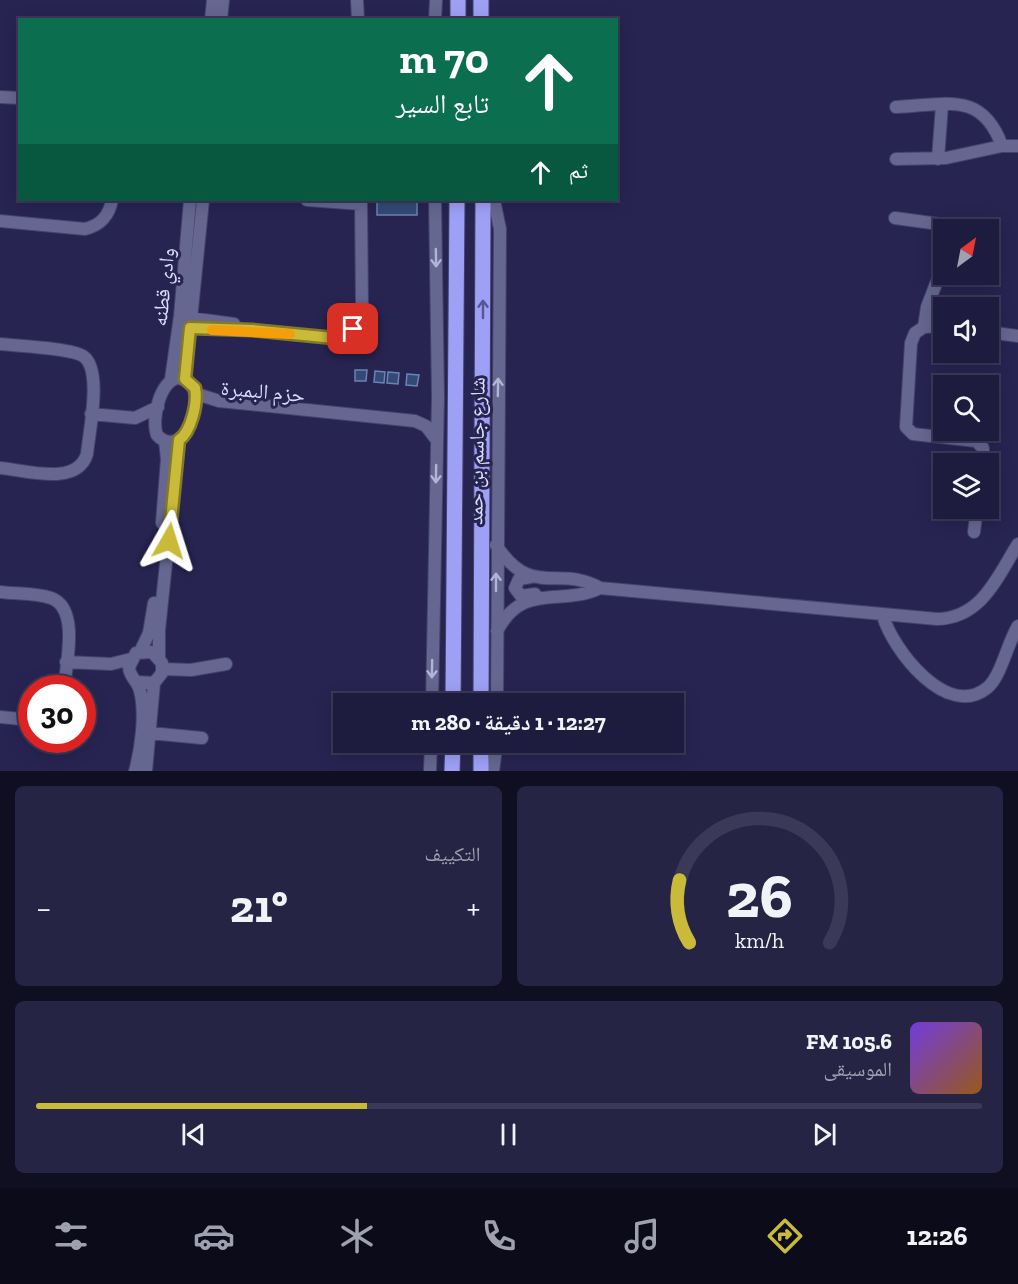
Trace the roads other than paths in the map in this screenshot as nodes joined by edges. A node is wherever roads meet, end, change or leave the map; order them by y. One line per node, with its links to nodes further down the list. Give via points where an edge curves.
1 (213, 0): 7 (street)
2 (223, 0): 8 (street)
3 (357, 0): 9 (street)
4 (436, 0): 10 (street)
5 (458, 0): 11 (main road)
6 (481, 0): 12 (main road)
7 (212, 18)
8 (221, 18)
9 (358, 18)
10 (435, 18)
11 (458, 18)
12 (481, 18)
13 (0, 97): 14 (street)
14 (18, 98)
15 (942, 105): 16 (street); 17 (street, via 968,106 984,114 996,128); 20 (street)
16 (896, 107)
17 (1002, 146): 18 (street); 20 (street)
18 (1018, 146)
19 (896, 159): 20 (street)
20 (938, 159)
21 (112, 201): 31 (street, via 106,217 85,229)
22 (190, 201): 34 (street, وادي قطنه)
23 (203, 201): 34 (street, وادي قطنه)
24 (334, 201): 29 (street)
25 (435, 201): 43 (street, شارع جاسم بن حمد, one-way to 43)
26 (457, 201): 76 (main road, شارع جاسم بن حمد)
27 (483, 201): 77 (main road, شارع جاسم بن حمد, one-way to 27)
28 (494, 201): 59 (street, شارع جاسم بن حمد, one-way to 28, via 500,230)
29 (361, 202): 34 (street, via 362,308 353,329 342,337)
30 (895, 218): 32 (street)
31 (0, 221)
32 (933, 223)
33 (936, 285): 35 (street)
34 (185, 322): 40 (street, وادي قطنه); 41 (street, وادي قطنه)
35 (924, 327): 36 (street); 54 (street, via 915,333 909,351 906,427 913,434 976,441)
36 (933, 327)
37 (999, 333): 38 (street)
38 (1018, 336)
39 (0, 344): 47 (street, via 83,356 94,374)
40 (171, 379): 41 (street); 45 (street, وادي قطنه)
41 (185, 379): 42 (street)
42 (196, 394): 44 (street, حزم البمبرة); 46 (street)
43 (438, 397): 49 (street, via 428,412); 51 (street, شارع جاسم بن حمد)
44 (233, 404): 46 (street, حزم البمبرة); 49 (street, حزم البمبرة, via 320,416)
45 (158, 407): 48 (street); 50 (street, وادي قطنه)
46 (194, 409): 52 (street, via 186,434)
47 (91, 414): 48 (street); 55 (street, via 87,454 78,469 62,474)
48 (135, 418): 50 (street)
49 (415, 421): 51 (street, via 426,426)
50 (155, 430): 53 (street)
51 (436, 439): 75 (street, شارع جاسم بن حمد, one-way to 75)
52 (179, 440): 53 (street); 69 (street, via 159,630)
53 (165, 441): 67 (street, via 160,561 150,628)
54 (983, 453)
55 (0, 468)
56 (976, 519): 57 (street)
57 (974, 532)
58 (1018, 544): 64 (street, via 985,597 964,614 946,619)
59 (496, 545): 60 (street, via 513,567); 66 (street, شارع جاسم بن حمد, one-way to 59)
60 (531, 577): 61 (street, via 586,582); 63 (street, via 517,581 517,593)
61 (600, 588): 63 (street, via 584,594); 64 (street)
62 (0, 592): 68 (street, via 50,598 63,606 69,620)
63 (545, 596): 66 (street, via 516,607)
64 (883, 616): 65 (street, via 892,640 909,663 934,684 960,696 974,695 991,684)
65 (1018, 627)
66 (496, 632): 78 (street, شارع جاسم بن حمد)
67 (135, 655): 69 (street, via 148,651); 70 (street); 73 (street)
68 (66, 662): 70 (street); 72 (street)
69 (161, 663): 71 (street, via 191,670); 74 (street)
70 (111, 664): 73 (street)
71 (226, 664)
72 (65, 675)
73 (134, 679): 74 (street); 87 (street, via 142,710)
74 (153, 683): 81 (street)
75 (432, 693)
76 (453, 693)
77 (481, 693)
78 (497, 693)
79 (0, 717): 80 (street)
80 (18, 719)
81 (150, 733): 82 (street); 88 (street)
82 (202, 738)
83 (431, 753): 89 (street)
84 (453, 753): 90 (main road)
85 (481, 753): 91 (main road)
86 (495, 753): 92 (street)
87 (135, 771)
88 (146, 771)
89 (430, 771)
90 (452, 771)
91 (481, 771)
92 (493, 771)

